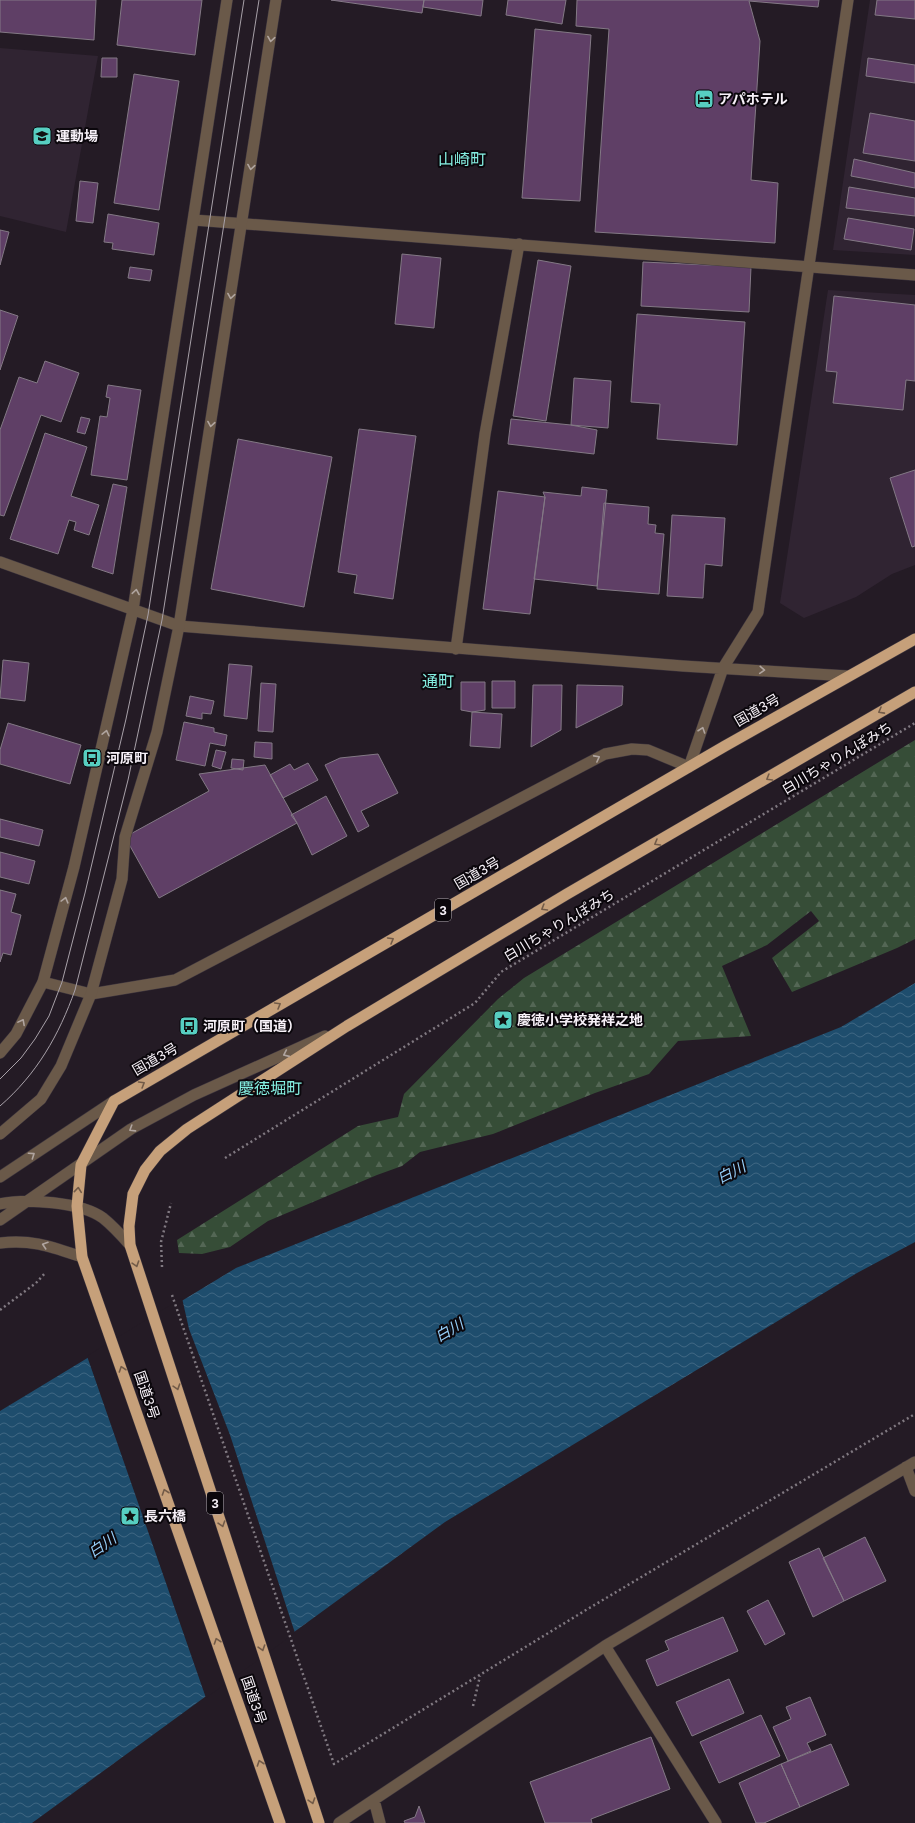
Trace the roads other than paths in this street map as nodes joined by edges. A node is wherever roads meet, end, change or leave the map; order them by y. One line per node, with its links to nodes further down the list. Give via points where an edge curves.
1 (227, 0): 4 (street)
2 (276, 0): 5 (street, one-way to 5)
3 (848, 0): 7 (street)
4 (194, 220): 5 (street); 10 (street, one-way to 4)
5 (243, 224): 6 (street); 11 (street, one-way to 11)
6 (519, 244): 7 (street); 13 (street, via 485,434)
7 (808, 267): 8 (street); 14 (street, via 758,612)
8 (915, 275)
9 (0, 562): 10 (street)
10 (133, 610): 11 (street); 18 (street, one-way to 10, via 74,868)
11 (179, 626): 13 (street); 19 (street, via 157,732 125,837 122,879)
12 (915, 639): 15 (highway, 国道3号 / 3)
13 (456, 648): 14 (street)
14 (723, 668): 15 (street, one-way to 15); 17 (street, one-way to 14)
15 (848, 676): 17 (highway, 国道3号 / 3)
16 (915, 692): 20 (highway, 国道3号 / 3, one-way to 20, via 566,894)
17 (689, 767): 19 (street, one-way to 17, via 175,980 605,754 632,749 648,750); 22 (highway, 国道3号 / 3, one-way to 17)
18 (43, 982): 19 (street); 21 (street, one-way to 18, via 16,1034)
19 (91, 994): 23 (street, via 61,1066 41,1099)
20 (347, 1026): 24 (street, one-way to 24, via 194,1095 131,1129); 31 (highway, 国道3号 / 3, via 187,1129 160,1151 145,1170 133,1194 129,1226)
21 (0, 1053)
22 (114, 1101): 24 (highway, 国道3号); 25 (street, one-way to 22)
23 (0, 1134)
24 (81, 1165): 26 (street); 28 (highway, 国道3号, one-way to 24)
25 (0, 1177)
26 (25, 1203): 27 (street); 28 (street); 29 (street)
27 (0, 1204)
28 (77, 1206): 31 (street, via 102,1218); 32 (highway, 国道3号)
29 (0, 1220)
30 (0, 1243): 32 (street, one-way to 30, via 38,1242)
31 (130, 1245): 38 (highway, 国道3号 / 3, one-way to 38)
32 (82, 1257): 37 (highway, 国道3号, one-way to 32)
33 (911, 1464): 34 (street); 35 (street)
34 (915, 1491)
35 (605, 1646): 36 (street); 41 (street)
36 (374, 1800): 39 (street); 40 (street)
37 (280, 1823)
38 (319, 1823)
39 (339, 1823)
40 (380, 1823)
41 (716, 1823)

